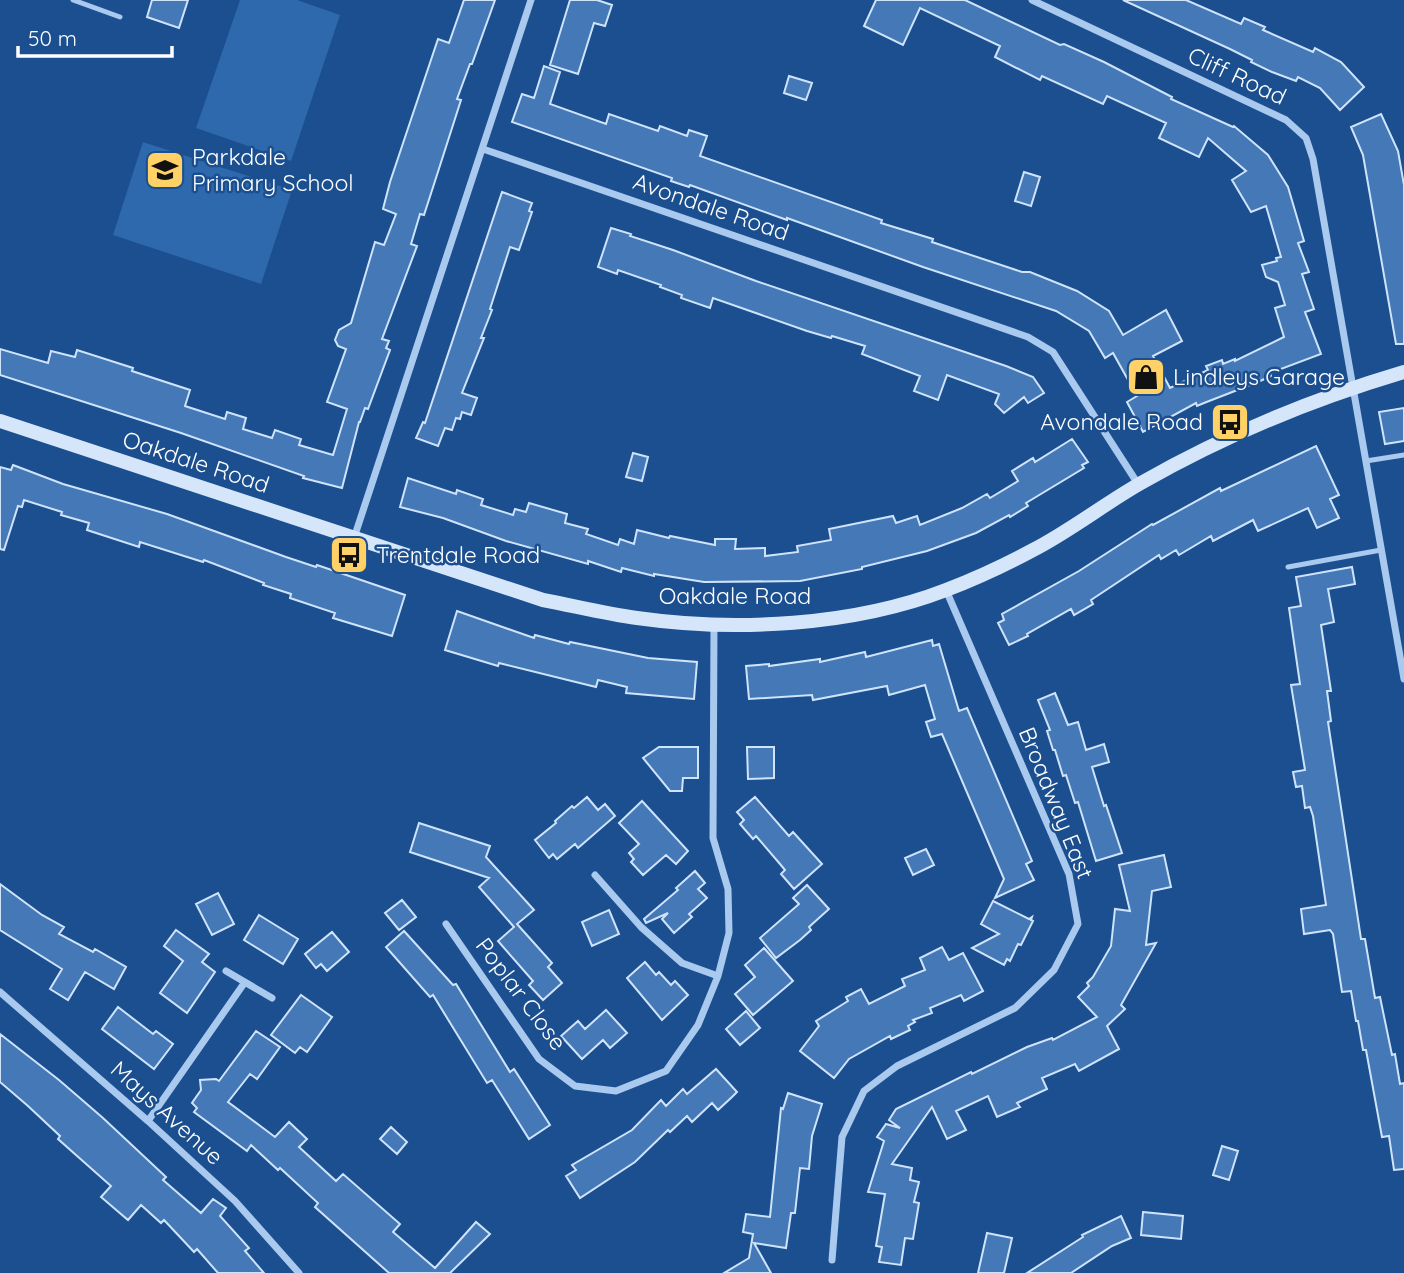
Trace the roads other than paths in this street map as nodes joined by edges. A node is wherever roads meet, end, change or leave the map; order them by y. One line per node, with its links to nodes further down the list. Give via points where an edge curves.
1 (73, 0): 4 (lane)
2 (531, 0): 5 (street)
3 (1032, 0): 7 (street, Cliff Road, via 1286,120 1306,138)
4 (120, 17)
5 (483, 149): 11 (street, Avondale Road, via 1028,337 1053,352); 12 (street)
6 (1404, 372): 7 (street, Oakdale Road)
7 (1354, 387): 10 (street, Cliff Road); 11 (street, Oakdale Road, via 1187,457)
8 (0, 421): 12 (street, Oakdale Road)
9 (1404, 455): 10 (lane)
10 (1366, 461): 13 (street, Cliff Road)
11 (1138, 484): 15 (street, Oakdale Road, via 1033,550)
12 (354, 538): 16 (street, Oakdale Road, via 544,600 636,618)
13 (1381, 550): 14 (lane); 17 (street, Cliff Road)
14 (1288, 567)
15 (946, 590): 16 (street, Oakdale Road, via 825,619); 26 (street, Broadway East, via 1069,874 1077,924 1054,970 1015,1008 897,1066 864,1091 842,1138)
16 (714, 624): 21 (street, Poplar Close, via 713,838 728,889 729,933)
17 (1404, 679)
18 (595, 875): 21 (street, via 641,927 682,963)
19 (446, 924): 21 (street, Poplar Close, via 539,1059 575,1086 617,1091 666,1071 698,1025)
20 (226, 971): 22 (street)
21 (718, 976)
22 (245, 982): 24 (street); 25 (street)
23 (0, 992): 25 (street, Mays Avenue)
24 (272, 998)
25 (148, 1121): 27 (street, Mays Avenue, via 235,1201)
26 (832, 1260)
27 (299, 1273)

